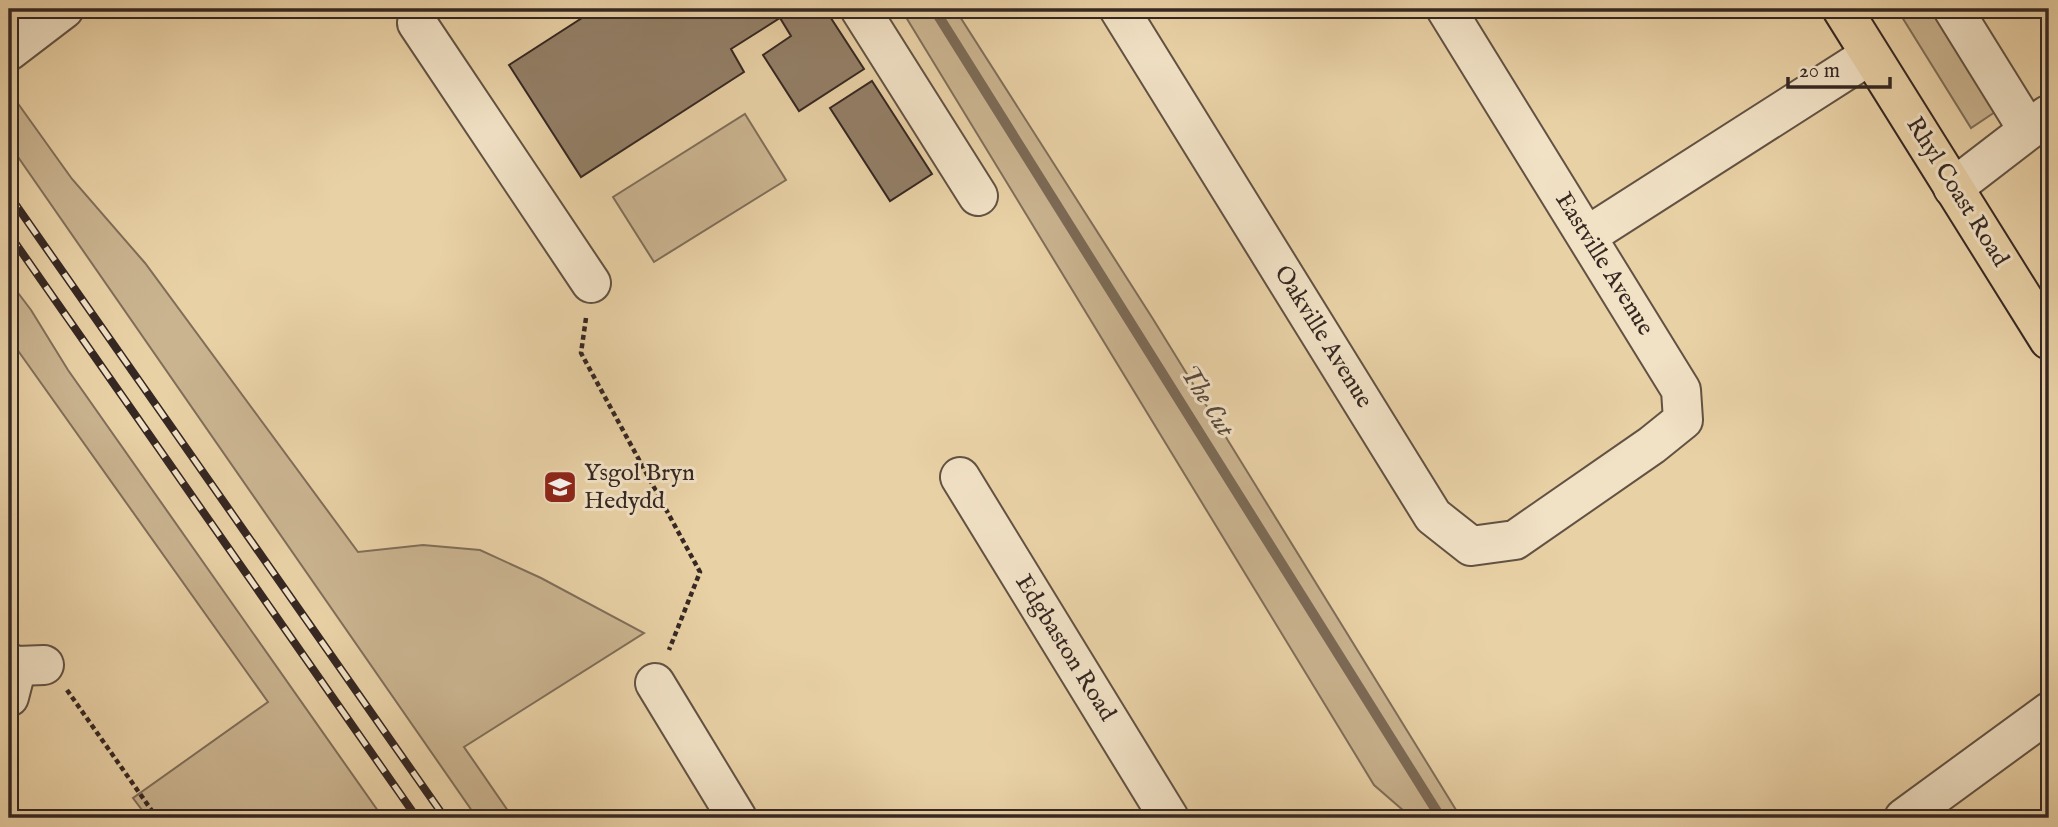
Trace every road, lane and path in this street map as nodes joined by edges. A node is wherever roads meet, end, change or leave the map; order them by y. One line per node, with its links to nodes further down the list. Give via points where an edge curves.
1 (64, 9): 8 (street)
2 (420, 9): 14 (street, via 417,23)
3 (860, 9): 12 (street)
4 (1119, 9): 17 (street, Oakville Avenue, via 1433,516 1471,546 1515,540)
5 (1446, 9): 13 (street, Eastville Avenue)
6 (1842, 9): 9 (main road, Rhyl Coast Road)
7 (1952, 9): 10 (street)
8 (16, 31)
9 (1871, 55): 11 (main road, Rhyl Coast Road); 13 (street)
10 (2039, 122): 11 (street)
11 (1953, 188): 15 (main road, Rhyl Coast Road)
12 (978, 196)
13 (1587, 236): 17 (street, Eastville Avenue, via 1681,390 1683,420)
14 (591, 283): 19 (path, via 581,353 700,572)
15 (2049, 340)
16 (960, 477): 23 (street, Edgbaston Road)
17 (1584, 492)
18 (19, 673): 21 (path, via 67,690)
19 (655, 684): 22 (street)
20 (2049, 712): 24 (street)
21 (157, 818)
22 (737, 818)
23 (1169, 818)
24 (1904, 818)

